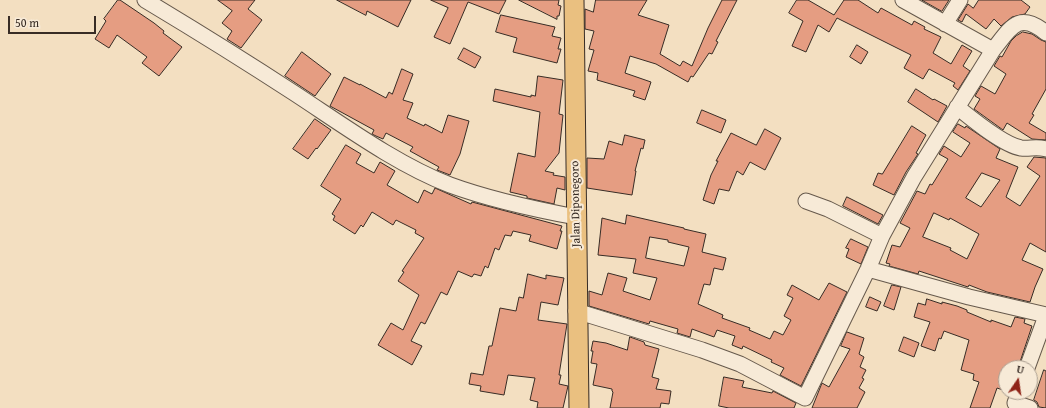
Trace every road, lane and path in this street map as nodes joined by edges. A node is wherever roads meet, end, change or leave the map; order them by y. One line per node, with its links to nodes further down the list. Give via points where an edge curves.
1 (574, 0): 11 (main road, Jalan Diponegoro)
2 (903, 0): 5 (street)
3 (960, 0): 5 (street)
4 (149, 1): 11 (street, via 360,137 417,169 450,184 517,206)
5 (945, 24): 7 (street)
6 (1046, 33): 7 (street, via 1031,23 1020,22 1011,28)
7 (993, 50): 8 (street)
8 (957, 108): 9 (street, via 1014,145 1021,148); 12 (street, via 914,177)
9 (1046, 149)
10 (806, 200): 12 (street)
11 (576, 217): 14 (main road, Jalan Diponegoro)
12 (882, 236): 13 (street)
13 (868, 270): 15 (street); 18 (street)
14 (576, 311): 18 (street, via 740,364); 19 (main road, Jalan Diponegoro)
15 (1046, 316): 16 (street)
16 (1030, 360)
17 (1016, 401): 20 (street)
18 (808, 403)
19 (579, 408)
20 (1030, 408)

